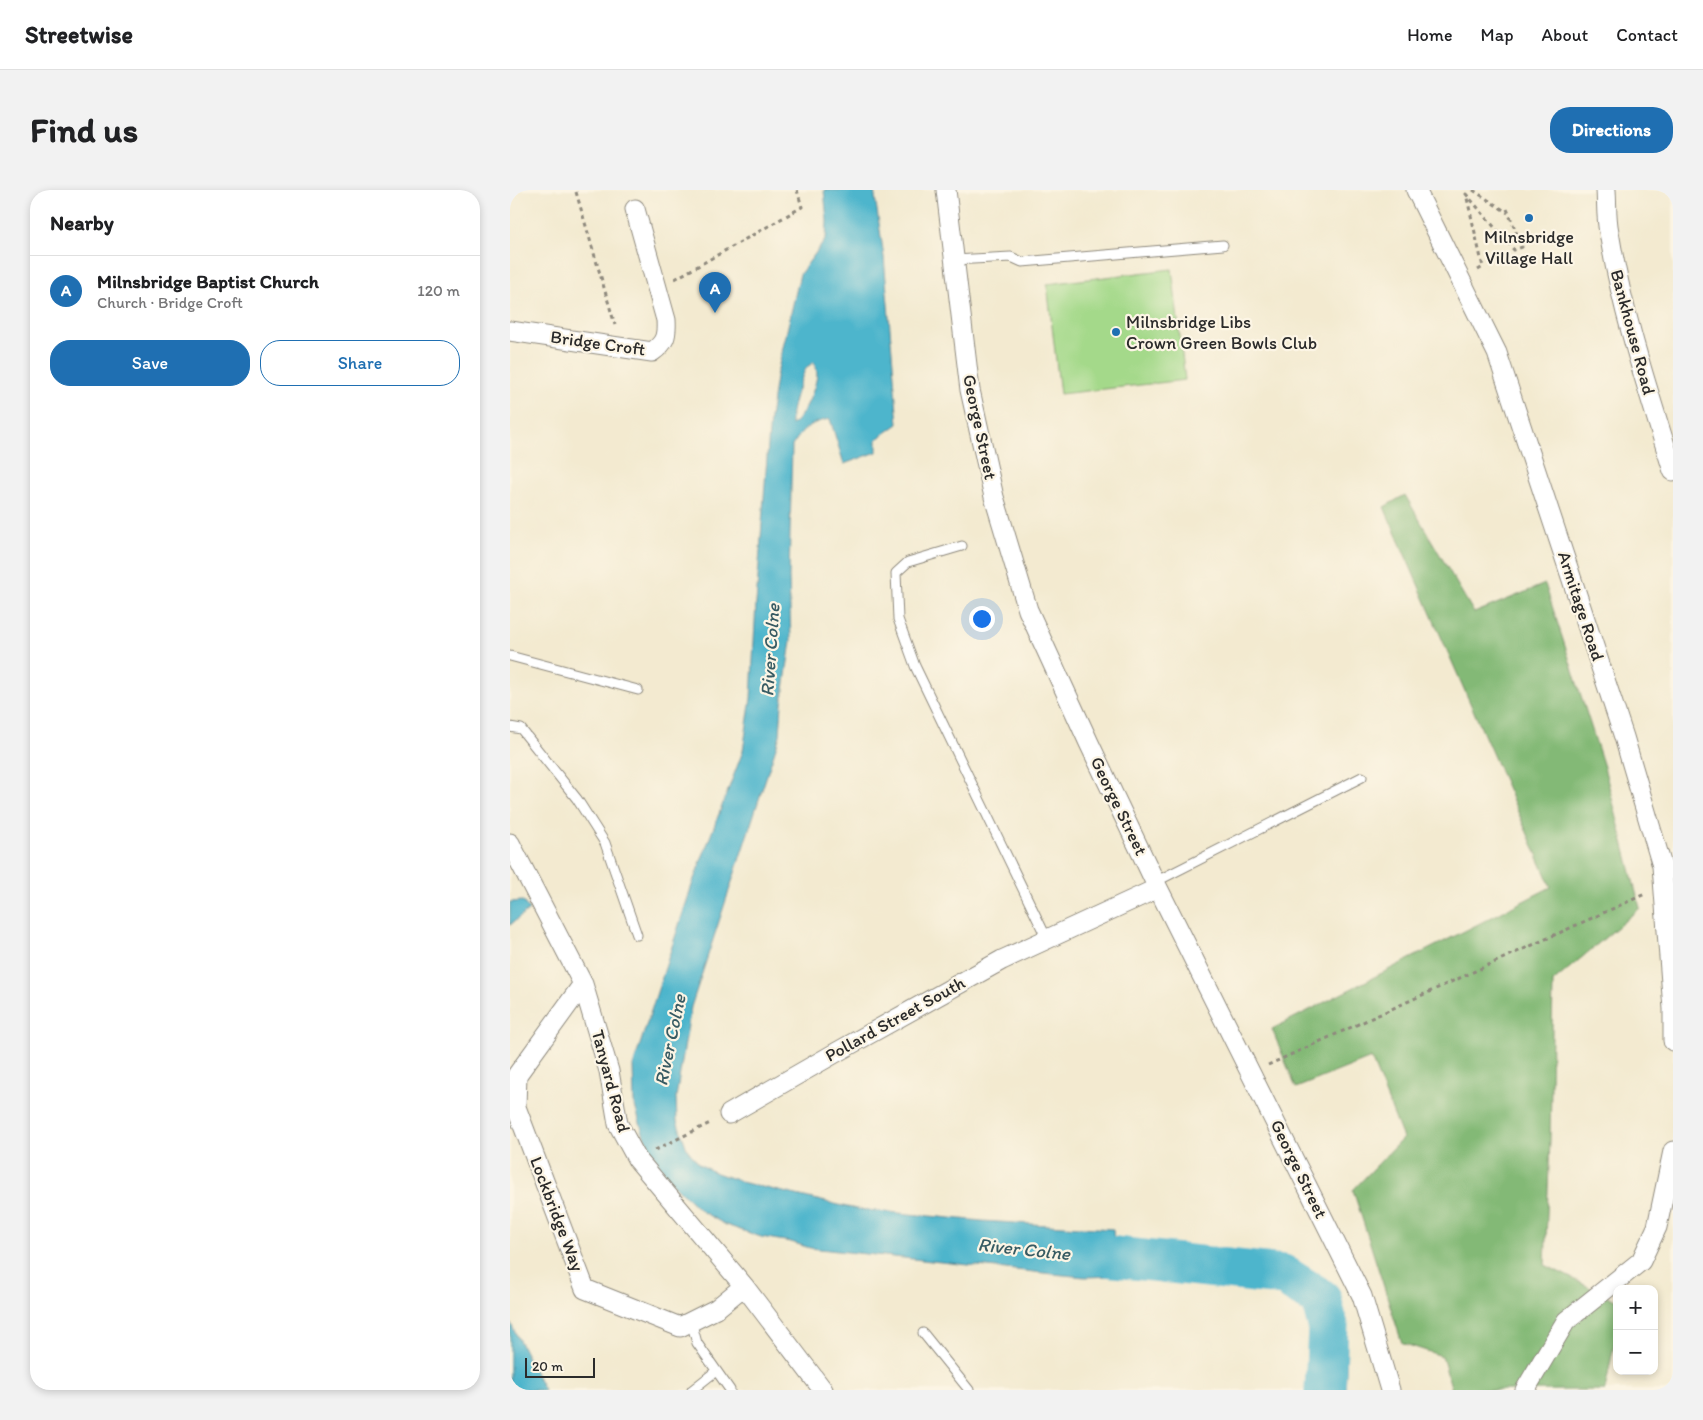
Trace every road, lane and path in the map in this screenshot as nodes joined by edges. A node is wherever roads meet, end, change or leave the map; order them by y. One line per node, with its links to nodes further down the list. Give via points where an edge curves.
1 (797, 190): 14 (path, via 802,207 677,278)
2 (946, 190): 12 (street, George Street)
3 (1416, 190): 13 (street, Armitage Road)
4 (1606, 190): 17 (street, Bankhouse Road, via 1608,231 1623,300)
5 (1474, 191): 7 (path); 10 (path)
6 (576, 192): 16 (path, via 615,326)
7 (1466, 194): 10 (path, via 1514,250 1522,247); 13 (path, via 1483,267)
8 (635, 209): 14 (street, Bridge Croft)
9 (1507, 209): 10 (path)
10 (1509, 213)
11 (1223, 245): 12 (lane, via 1022,262 1011,257)
12 (954, 260): 24 (street, George Street, via 970,390 994,497 1028,610)
13 (1460, 280): 25 (street, Armitage Road, via 1497,353 1624,737 1662,866)
14 (656, 285): 16 (street, Bridge Croft, via 666,320 667,335 661,346 652,352)
15 (510, 331): 16 (street, Bridge Croft)
16 (614, 347)
17 (1673, 471)
18 (962, 546): 27 (lane, via 908,562 896,573 898,619 915,666)
19 (510, 656): 20 (lane)
20 (638, 690)
21 (510, 727): 26 (lane, via 521,729 577,799 605,843)
22 (1362, 777): 24 (lane)
23 (510, 843): 28 (street, Tanyard Road)
24 (1157, 885): 27 (street, Pollard Street South); 30 (street, George Street)
25 (1663, 886): 29 (street, Armitage Road); 30 (path)
26 (637, 935)
27 (1047, 939): 31 (street, Pollard Street South, via 993,965)
28 (583, 984): 33 (street, Tanyard Road, via 610,1071 618,1124); 36 (street, Lockbridge Way, via 517,1075 516,1107 585,1289 680,1327)
29 (1673, 1041)
30 (1251, 1072): 43 (street, George Street, via 1362,1296)
31 (729, 1114): 33 (path)
32 (1673, 1150): 34 (street)
33 (636, 1159): 35 (street, Tanyard Road)
34 (1665, 1228): 44 (street, via 1641,1261 1566,1321)
35 (744, 1286): 36 (street, Lockbridge Way, via 716,1309); 41 (street, Tanyard Road)
36 (691, 1322): 38 (lane, via 697,1343)
37 (923, 1333): 42 (lane)
38 (716, 1371): 39 (lane); 40 (lane)
39 (692, 1390)
40 (730, 1390)
41 (823, 1390)
42 (970, 1390)
43 (1390, 1390)
44 (1525, 1390)

